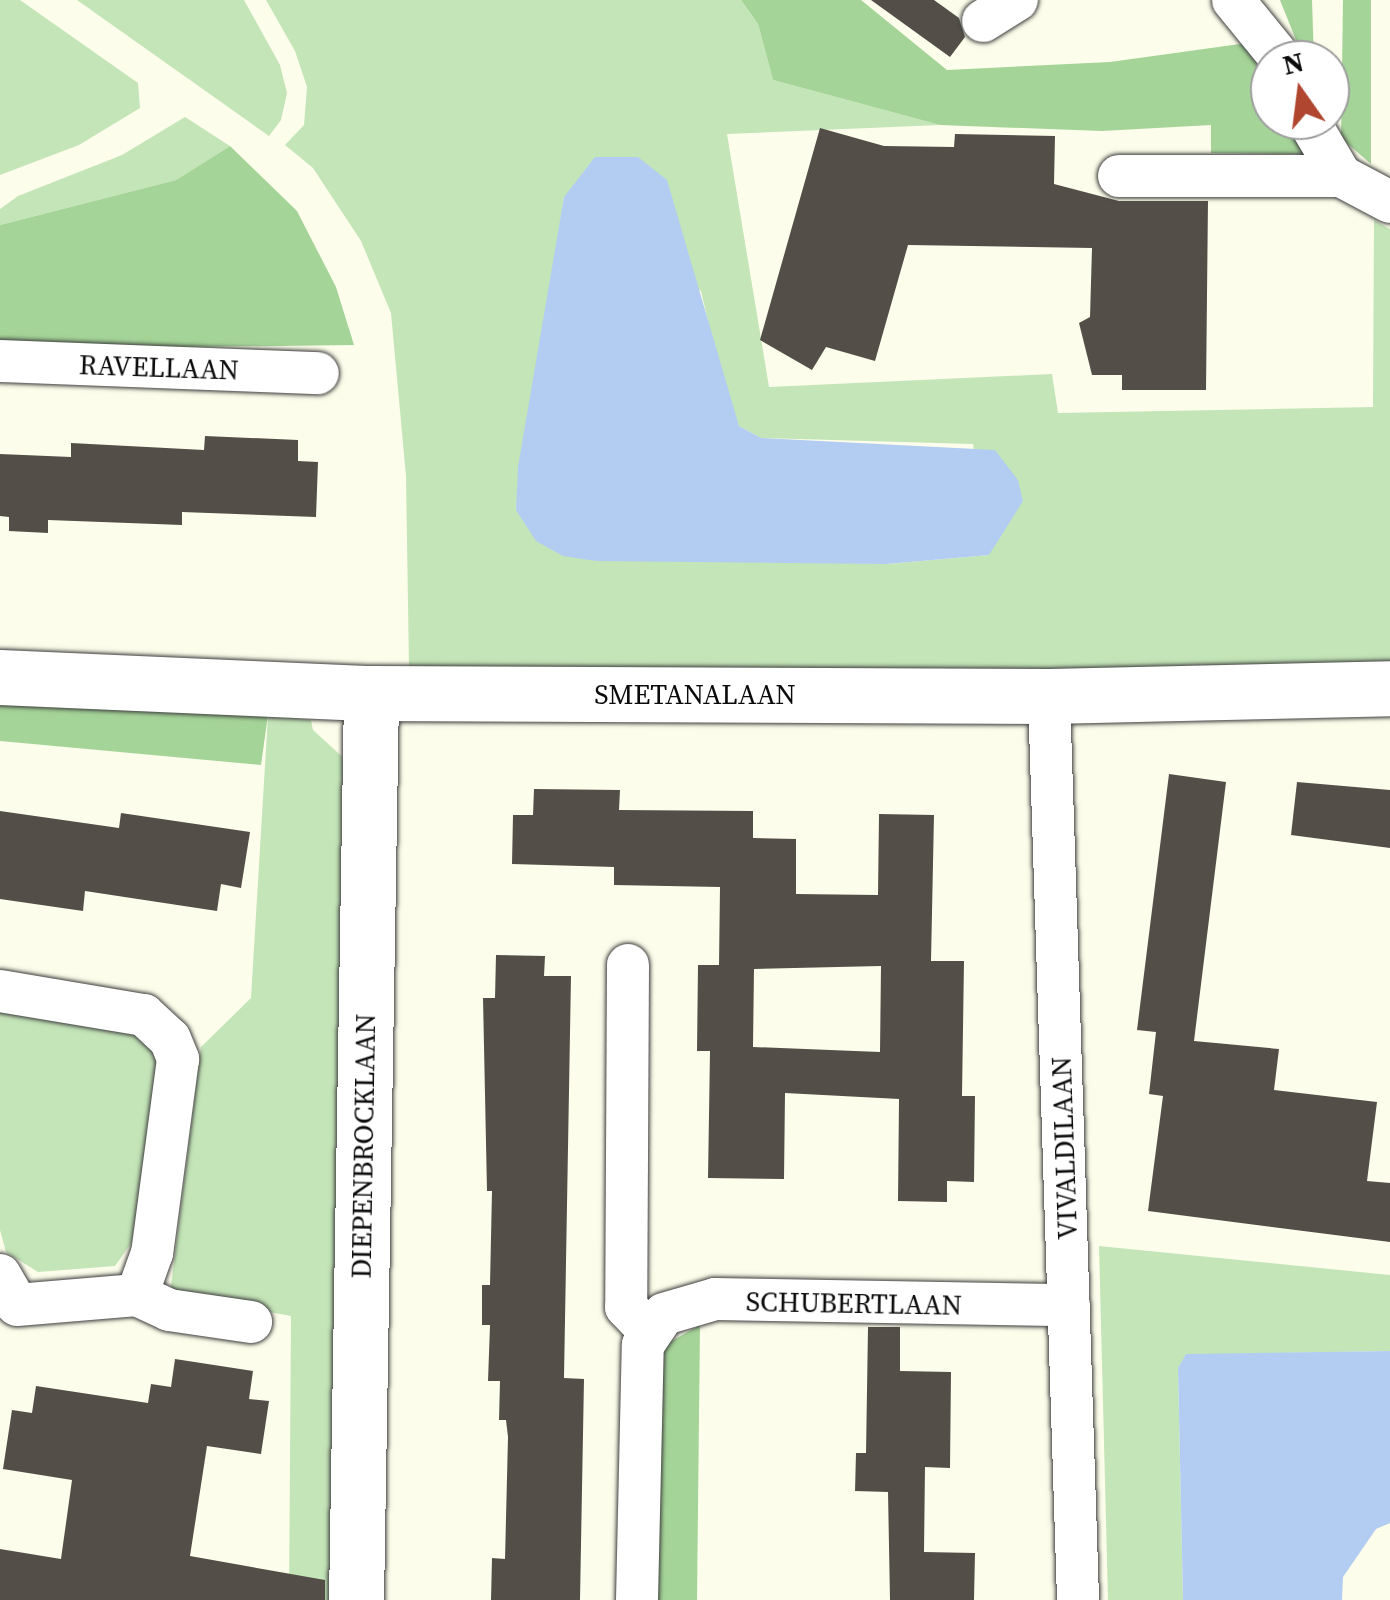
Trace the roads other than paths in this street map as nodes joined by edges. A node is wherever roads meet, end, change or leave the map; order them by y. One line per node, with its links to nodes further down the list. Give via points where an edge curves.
1 (1233, 0): 2 (street)
2 (1266, 40)
3 (1320, 140): 5 (street)
4 (1120, 176): 5 (street)
5 (1341, 176): 6 (street)
6 (1390, 202)
7 (0, 361): 8 (street, RAVELLAAN)
8 (318, 373)
9 (0, 677): 11 (street, SMETANALAAN)
10 (1390, 688): 12 (street, SMETANALAAN)
11 (371, 693): 12 (street, SMETANALAAN); 20 (street, DIEPENBROCKLAAN)
12 (1049, 696): 17 (street, VIVALDILAAN)
13 (628, 965): 19 (street, via 626,1307)
14 (0, 991): 15 (street, via 144,1016 170,1040 178,1059 152,1253)
15 (137, 1296): 16 (street); 18 (street, via 168,1310)
16 (6, 1298)
17 (1069, 1305): 19 (street, SCHUBERTLAAN, via 715,1299 682,1304); 22 (street, VIVALDILAAN)
18 (250, 1322)
19 (648, 1330): 21 (street)
20 (356, 1600)
21 (637, 1600)
22 (1078, 1600)

